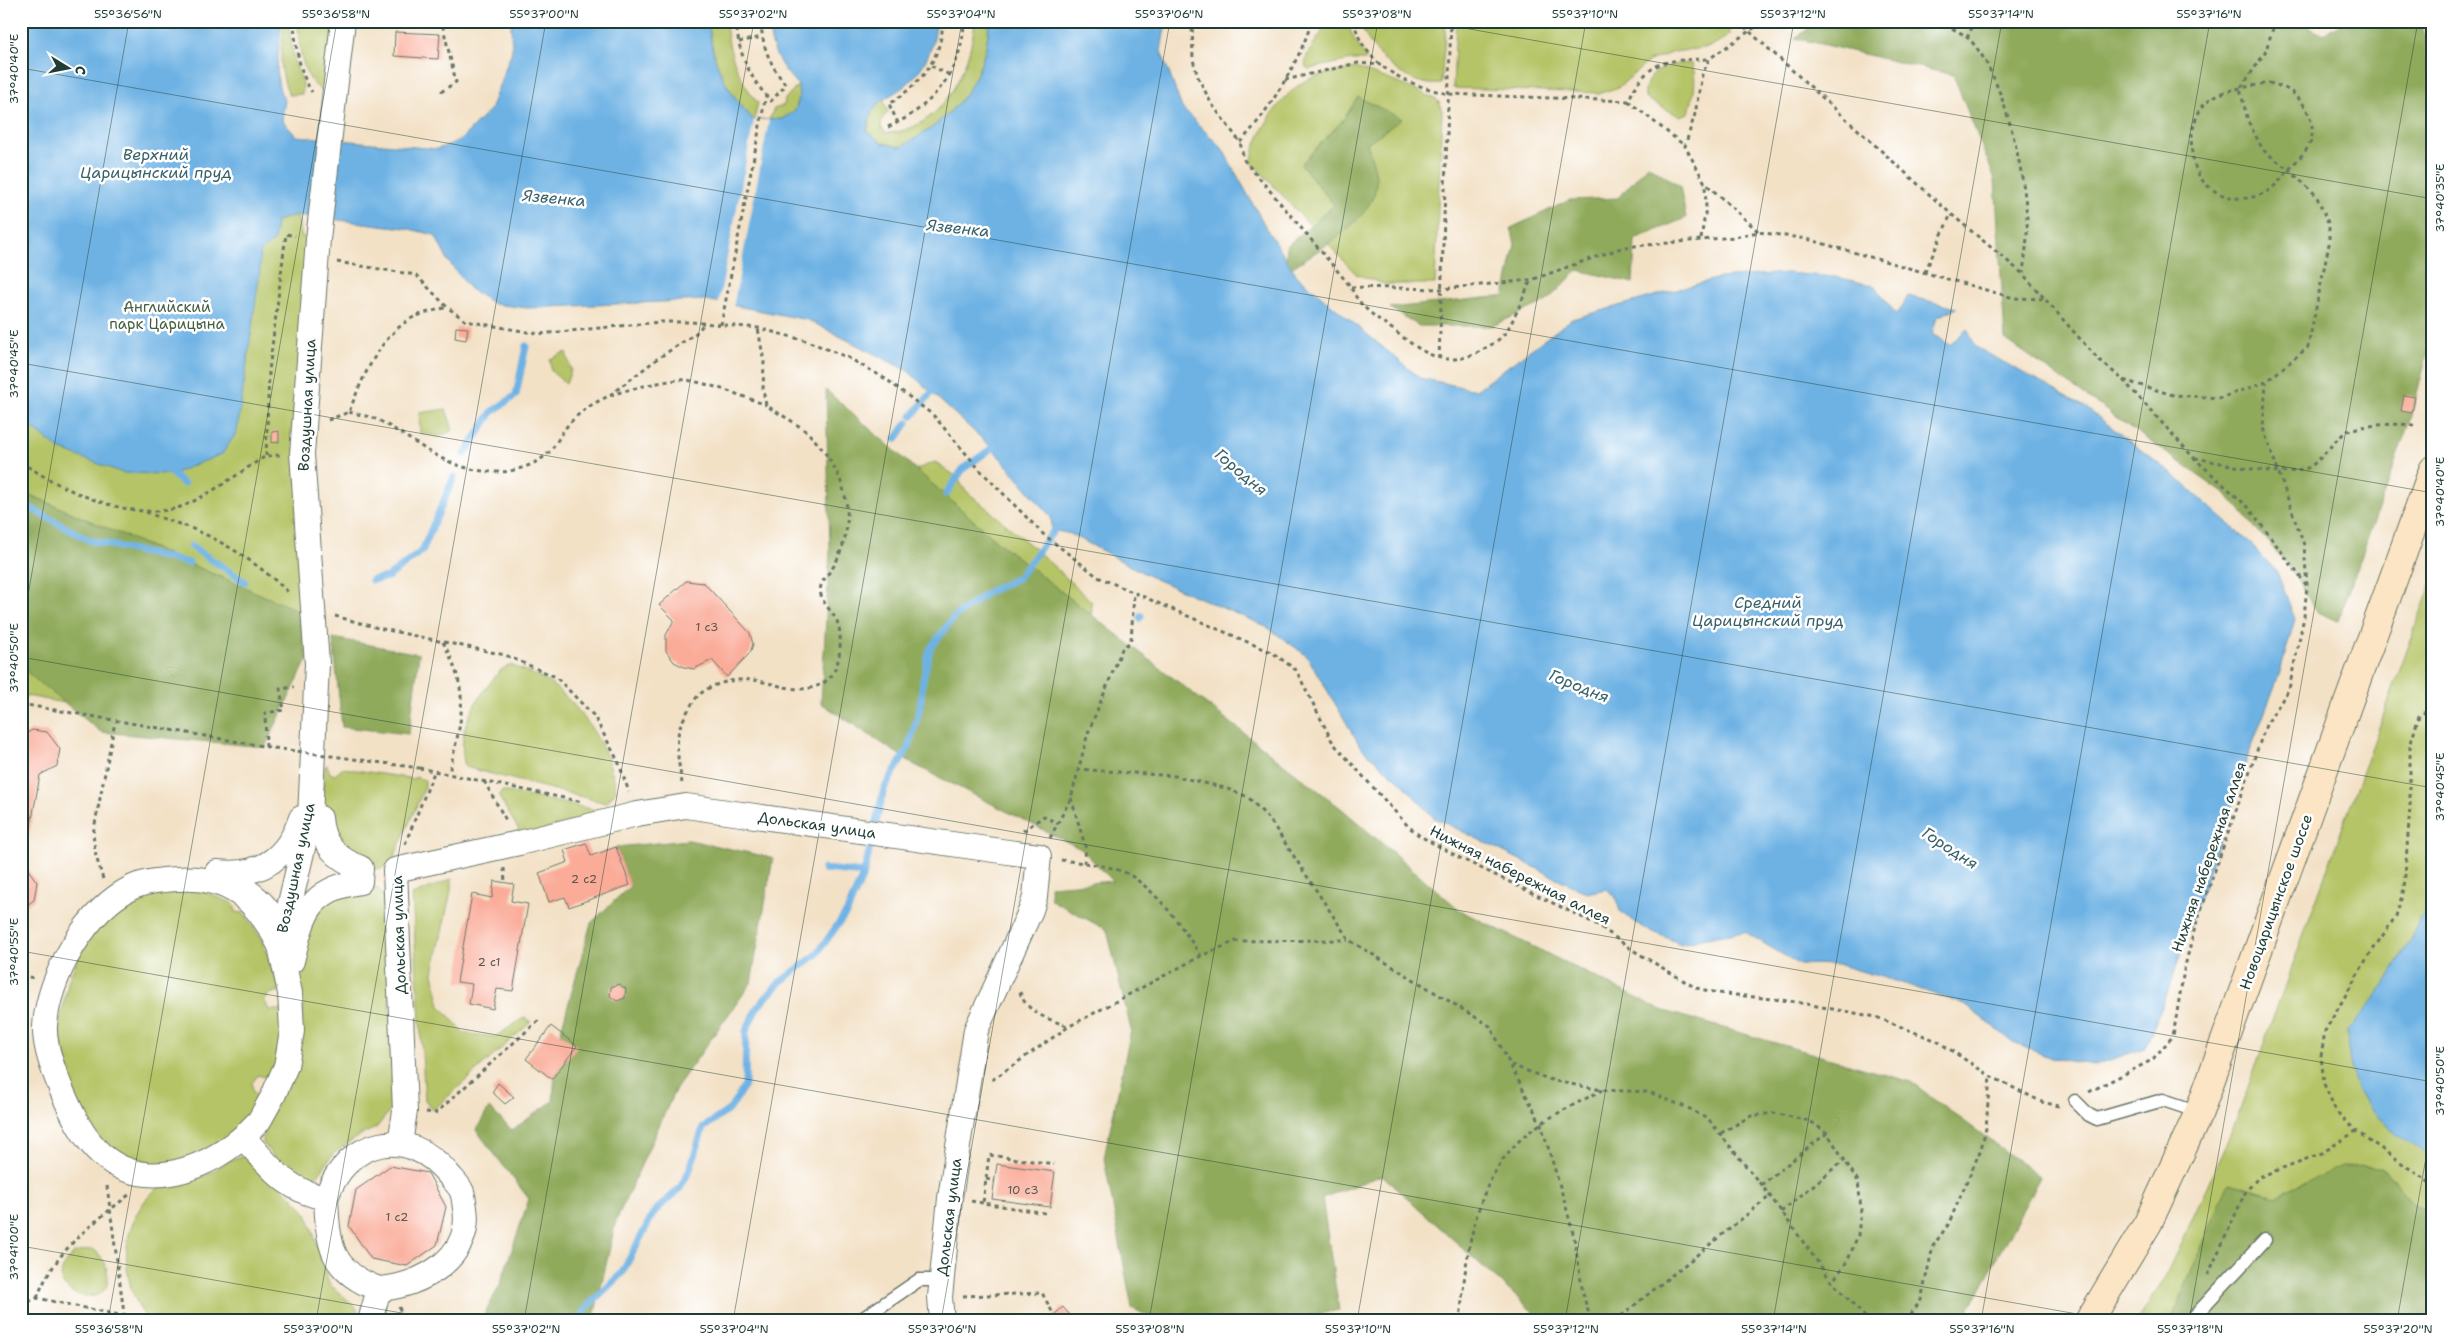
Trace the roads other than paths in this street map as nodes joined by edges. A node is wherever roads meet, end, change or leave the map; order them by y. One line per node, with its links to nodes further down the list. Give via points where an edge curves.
1 (344, 21): 3 (street, Воздушная улица, via 327,104 314,242 302,454 317,664)
2 (2433, 470): 10 (main road, Новоцарицынское шоссе)
3 (310, 818): 4 (street, via 320,818 330,850 343,862 361,868); 6 (street, Воздушная улица); 7 (street, via 301,818 286,849 269,863 248,873 217,872)
4 (360, 874): 5 (street); 6 (street); 8 (street, via 360,882 342,884 323,894 312,906 301,923 292,961)
5 (395, 874): 12 (street, Дольская улица, via 405,1111); 16 (street, Дольская улица, bridge, via 637,814 686,806 1050,858 1010,960 976,1030 950,1198)
6 (294, 884): 7 (street); 8 (street, Воздушная улица)
7 (244, 891): 8 (street); 11 (street, Воздушная улица, via 186,878 158,880 134,887 110,901 78,939 58,972 48,1001 45,1028 52,1065 71,1113 102,1156 120,1166 153,1175 171,1174 193,1168 228,1150)
8 (281, 941): 11 (street, Воздушная улица, via 290,993 292,1031 286,1066 263,1113)
9 (2075, 1101): 10 (lane, via 2097,1119 2163,1100)
10 (2199, 1112): 20 (main road, Новоцарицынское шоссе, via 2148,1223)
11 (243, 1137): 13 (street, via 280,1177 298,1191)
12 (400, 1143): 13 (street, via 376,1146 356,1154 342,1168); 15 (street, via 422,1151 441,1165 462,1190 466,1217 460,1244 445,1263 427,1276)
13 (326, 1198): 15 (street, via 328,1237 340,1265 360,1282)
14 (2266, 1240): 21 (lane)
15 (379, 1289): 17 (street)
16 (941, 1289): 18 (lane, via 919,1280); 19 (street, Дольская улица)
17 (370, 1321)
18 (859, 1321)
19 (942, 1321)
20 (2090, 1321)
21 (2190, 1321)

